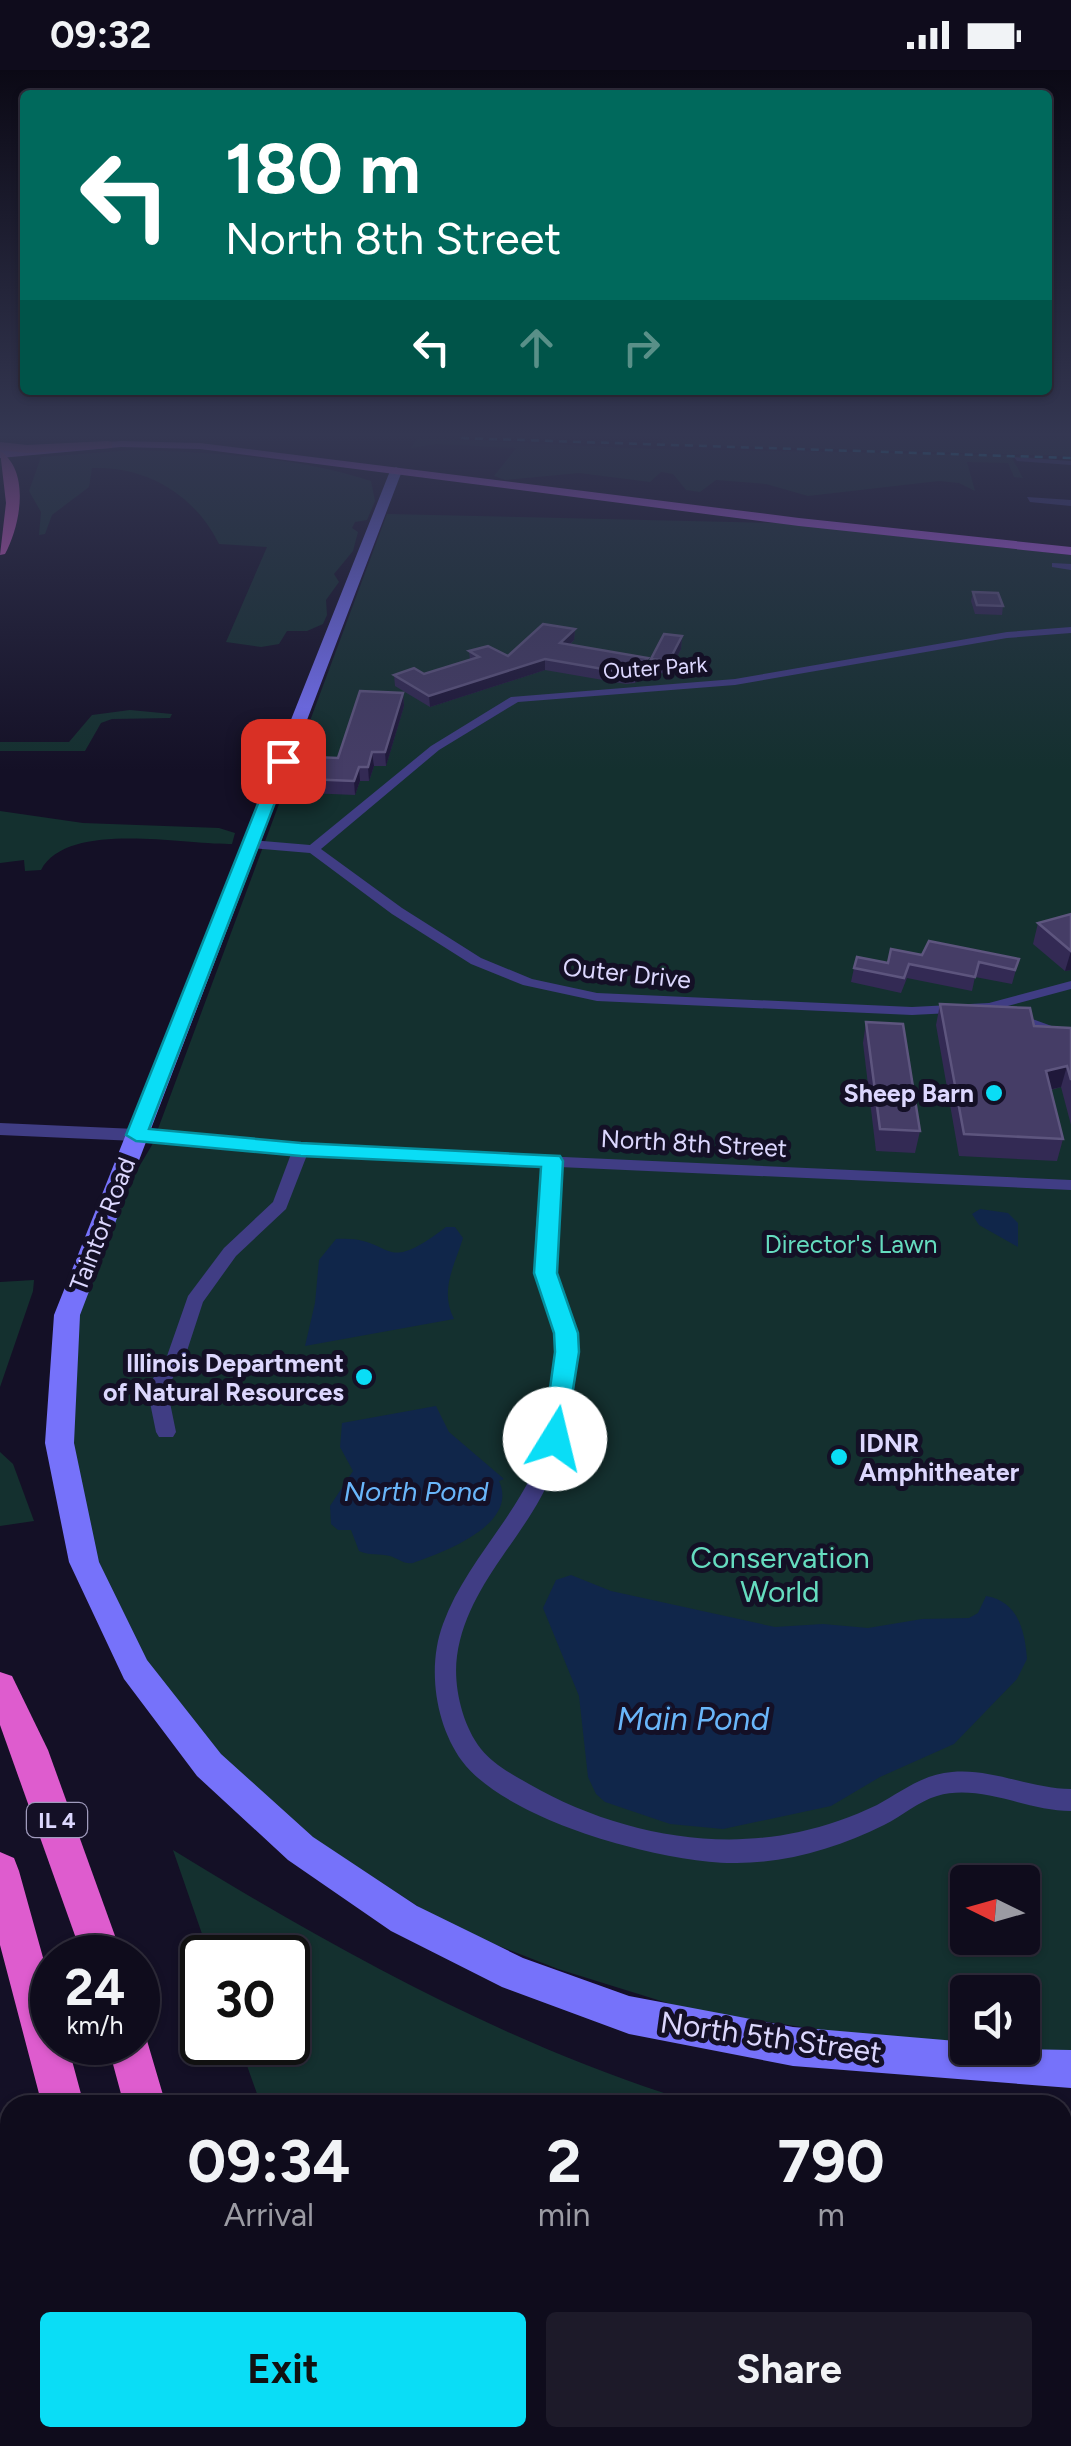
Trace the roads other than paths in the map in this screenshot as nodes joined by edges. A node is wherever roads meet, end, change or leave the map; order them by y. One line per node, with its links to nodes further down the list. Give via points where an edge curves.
1 (366, 549): 5 (main road, Taintor Road)
2 (1055, 565): 3 (street)
3 (1071, 567)
4 (1071, 630): 6 (street, Outer Park, via 735,682 515,699 436,748)
5 (248, 847): 6 (street); 11 (main road, Taintor Road)
6 (307, 849): 8 (street, Outer Drive, via 452,948 557,990 661,1002)
7 (1071, 985): 8 (street)
8 (989, 1007): 9 (street)
9 (1071, 1038)
10 (0, 1128): 11 (street)
11 (136, 1135): 12 (street, North 8th Street); 16 (main road, Taintor Road, via 62,1340 54,1410 57,1472)
12 (301, 1150): 13 (street, North 8th Street); 15 (street, via 280,1205 230,1252 194,1300 176,1356 157,1388)
13 (552, 1161): 14 (street, North 8th Street); 18 (street, via 546,1273 566,1333 560,1412 548,1466 453,1624 446,1659 448,1690 467,1748 479,1763 569,1814 689,1850 766,1850 828,1837 938,1784 980,1784)
14 (1071, 1186)
15 (166, 1432)
16 (73, 1544): 22 (main road, North 5th Street, via 128,1665 204,1765 280,1837 406,1923 556,1990 670,2025 790,2045)
17 (0, 1687): 20 (highway, IL 4, via 42,1781)
18 (1071, 1800)
19 (0, 1871): 23 (highway)
20 (95, 1935)
21 (134, 2065): 24 (highway)
22 (1071, 2069)
23 (61, 2095)
24 (142, 2095)

